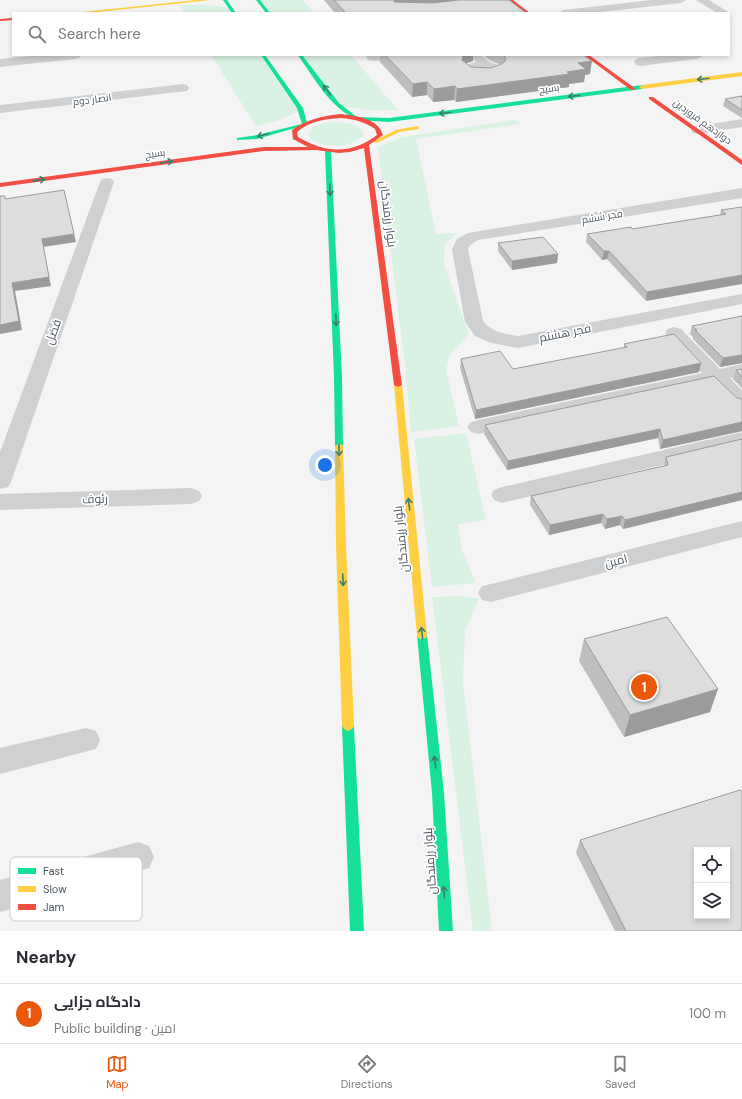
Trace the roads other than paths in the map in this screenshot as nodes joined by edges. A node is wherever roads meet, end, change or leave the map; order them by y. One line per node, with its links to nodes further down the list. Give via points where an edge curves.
1 (209, 0): 8 (main road)
2 (225, 0): 9 (main road)
3 (258, 0): 10 (main road)
4 (510, 0): 11 (main road)
5 (681, 0): 7 (street)
6 (701, 0): 13 (street)
7 (606, 11): 12 (street)
8 (85, 12)
9 (233, 12)
10 (267, 12)
11 (527, 12)
12 (584, 12)
13 (724, 12)
14 (12, 19): 15 (main road)
15 (0, 20)
16 (66, 56): 25 (street)
17 (264, 56): 34 (main road, via 300,108)
18 (301, 56): 32 (main road, one-way to 18, via 337,104)
19 (383, 56): 23 (street)
20 (475, 56): 26 (street, via 498,72 479,76 468,72)
21 (587, 56): 29 (main road)
22 (676, 56): 24 (street)
23 (372, 57)
24 (640, 62)
25 (0, 63)
26 (465, 63)
27 (742, 74): 29 (main road, بسیج, one-way to 29)
28 (183, 88): 31 (street, انصار دوم)
29 (633, 89): 32 (main road, بسیج, one-way to 32, via 389,120)
30 (666, 96): 36 (main road, دوازدهم فروردین, via 647,99)
31 (0, 109)
32 (356, 118): 34 (main road, بسیج, via 328,117); 38 (main road, بلوار رزمندگان, via 370,122 378,128 380,135)
33 (742, 123): 36 (street)
34 (302, 124): 37 (main road, one-way to 37, via 257,137); 39 (main road, via 294,131 295,138)
35 (430, 127): 38 (main road, via 398,131)
36 (698, 130): 41 (main road, دوازدهم فروردین)
37 (226, 141)
38 (371, 144): 40 (main road, via 356,150); 64 (main road, بلوار رزمندگان, one-way to 38, via 438,793)
39 (314, 149): 40 (main road); 43 (main road, بسیج, one-way to 39, via 264,149)
40 (328, 151): 63 (main road, one-way to 63)
41 (742, 163)
42 (107, 182): 53 (street, فضل)
43 (0, 185)
44 (742, 193): 45 (street, فجر ششم, via 474,236)
45 (463, 242): 46 (street, فجر هشتم, via 460,249 474,322 482,332 498,339 518,342)
46 (742, 299)
47 (674, 333): 49 (street)
48 (742, 370): 49 (street)
49 (715, 375): 50 (street); 51 (street)
50 (742, 402)
51 (478, 426)
52 (742, 439): 54 (street)
53 (0, 482)
54 (502, 495)
55 (191, 496): 56 (street, رئوف)
56 (0, 502)
57 (742, 529): 58 (street, امین)
58 (491, 593)
59 (86, 740): 60 (street)
60 (0, 761)
61 (10, 893): 62 (street)
62 (0, 896)
63 (357, 931)
64 (446, 931)

